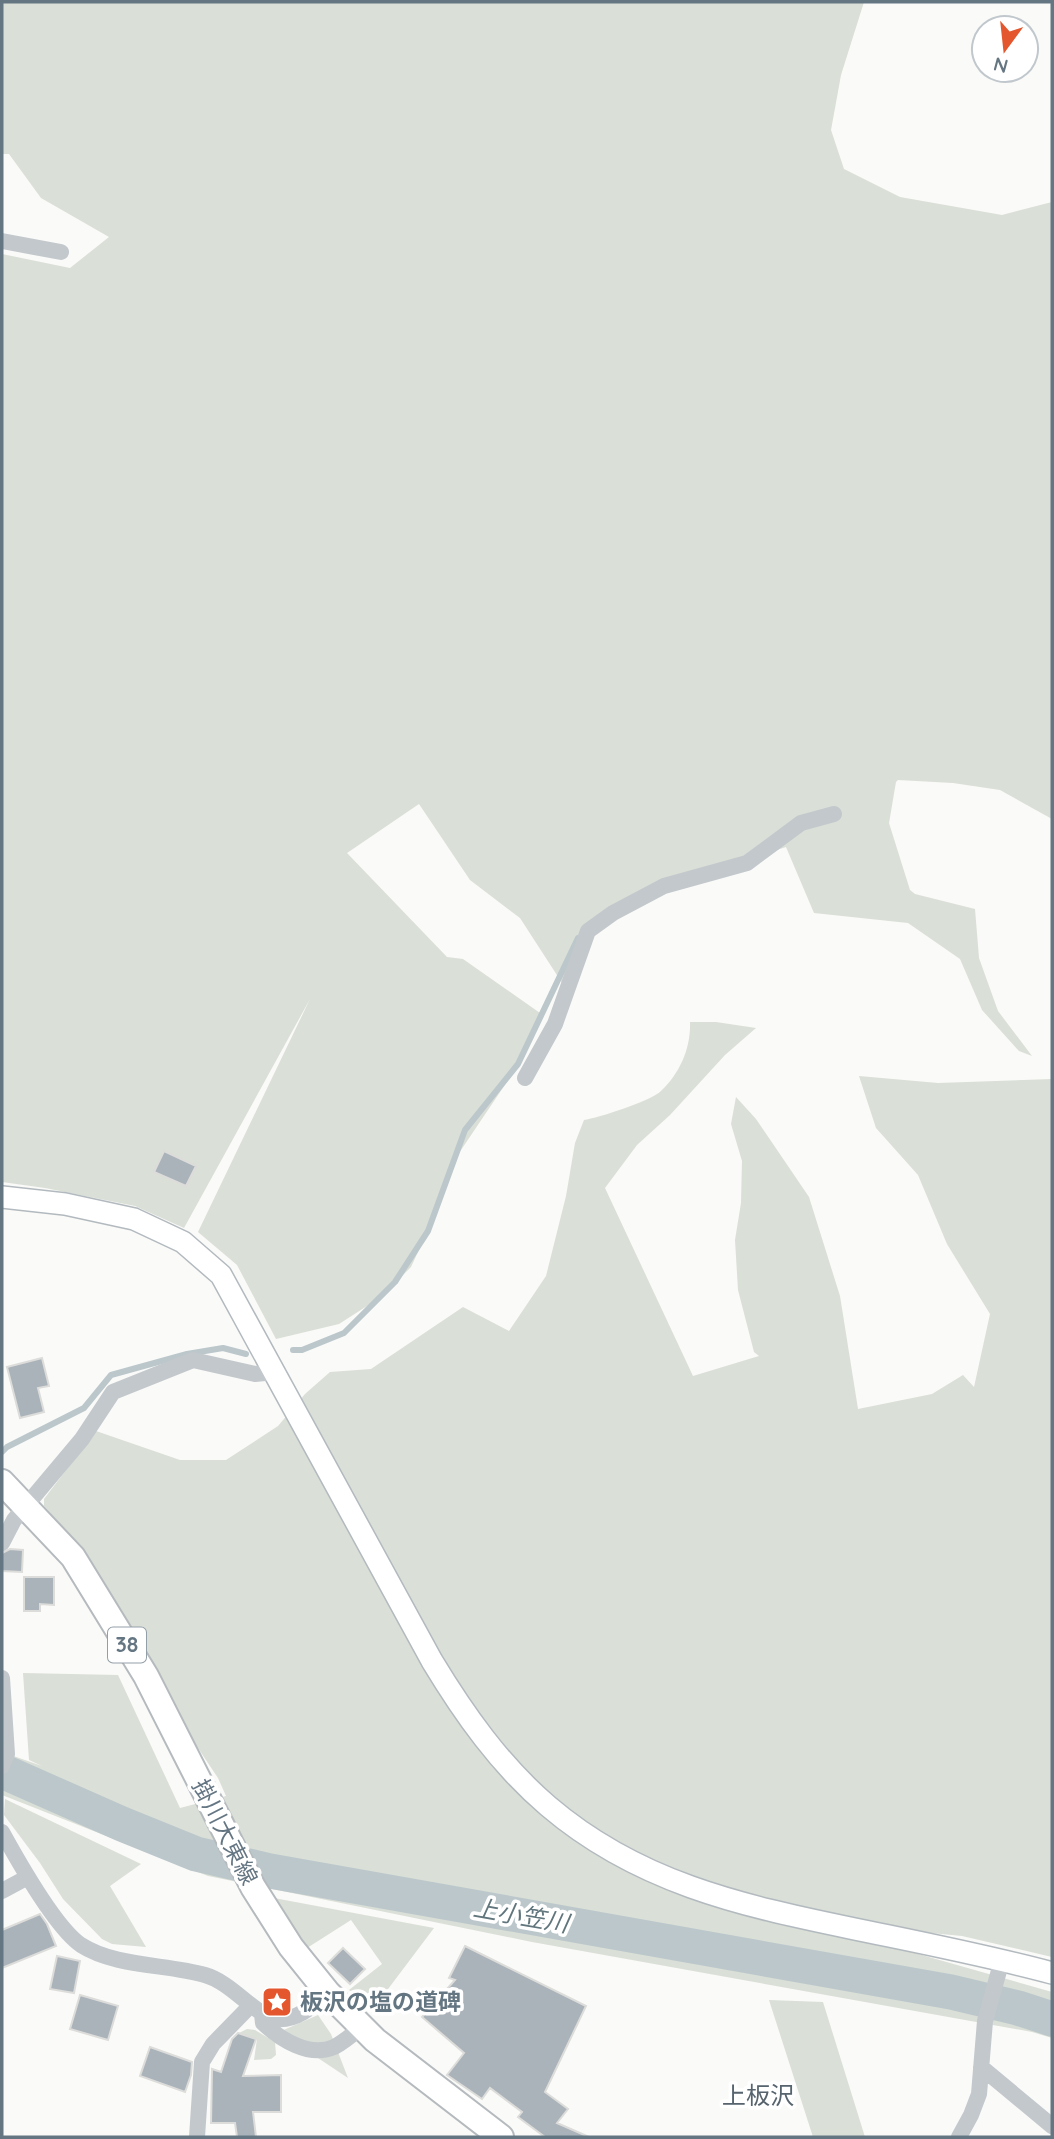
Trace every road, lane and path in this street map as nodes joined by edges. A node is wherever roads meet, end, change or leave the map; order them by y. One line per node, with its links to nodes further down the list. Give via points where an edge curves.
1 (2, 241): 2 (street)
2 (61, 253)
3 (834, 814): 4 (street, via 801,823 747,863 664,886 588,931 555,1024)
4 (524, 1078)
5 (2, 1197): 6 (street, via 134,1219 183,1242 221,1275)
6 (275, 1372): 7 (street, via 256,1374 193,1360 113,1392 82,1438); 14 (street, via 464,1713 501,1760 547,1806 631,1863 684,1886 767,1911)
7 (9, 1491): 8 (street, via 13,1520); 16 (main road, 掛川大東線 / 38, via 70,1553 146,1676 253,1887 291,1947)
8 (2, 1543)
9 (2, 1678): 10 (street)
10 (5, 1760)
11 (2, 1832): 12 (street)
12 (28, 1877): 13 (street); 17 (street, via 68,1933 82,1945 108,1957 206,1975 228,1985)
13 (2, 1891)
14 (1002, 1960): 15 (street); 19 (street, via 985,2021)
15 (1052, 1973)
16 (328, 1993): 17 (street, via 298,2015 277,2019); 18 (main road, 掛川大東線 / 38)
17 (257, 2009): 18 (street, via 278,2038 318,2050 332,2048); 21 (street, via 213,2044 202,2062)
18 (361, 2027): 22 (main road, 掛川大東線 / 38)
19 (981, 2067): 20 (street); 23 (street, via 979,2094)
20 (1052, 2126)
21 (197, 2137)
22 (501, 2137)
23 (959, 2137)

